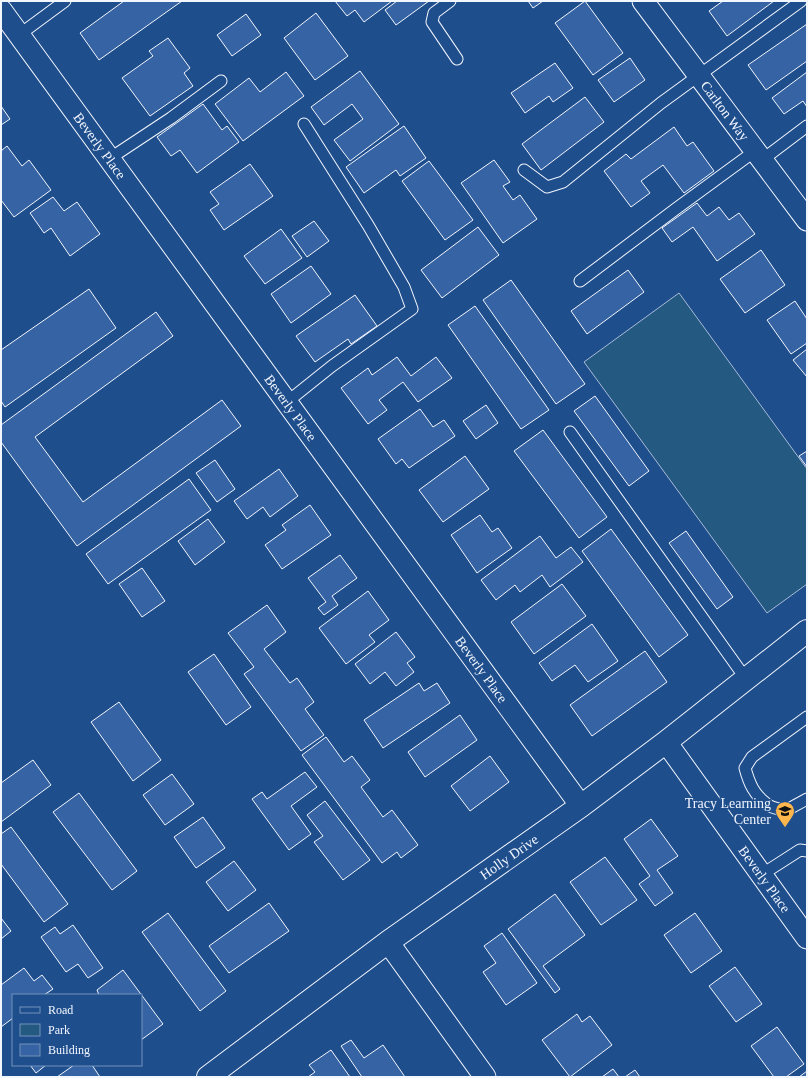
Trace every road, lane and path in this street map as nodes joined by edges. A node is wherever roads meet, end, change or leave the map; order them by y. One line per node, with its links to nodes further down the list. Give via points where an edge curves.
1 (65, 1): 6 (lane)
2 (450, 1): 7 (lane, via 434,13 432,22)
3 (643, 1): 8 (street, Carlton Way)
4 (801, 1): 8 (lane)
5 (1, 10): 6 (street, Beverly Place)
6 (19, 35): 13 (street, Beverly Place)
7 (457, 59)
8 (698, 76): 12 (street, Carlton Way); 14 (lane, via 564,182 547,187)
9 (220, 81): 13 (lane, via 171,118)
10 (304, 124): 17 (lane, via 368,225 404,287 412,309 332,366)
11 (807, 126): 12 (lane)
12 (758, 155): 15 (street, Carlton Way); 16 (lane, via 677,208)
13 (109, 159): 17 (street, Beverly Place)
14 (524, 170)
15 (807, 220)
16 (580, 282)
17 (287, 402): 24 (street, Beverly Place)
18 (570, 432): 20 (lane)
19 (807, 631): 20 (street, Holly Drive)
20 (746, 679): 22 (street, Holly Drive)
21 (807, 718): 23 (lane, via 752,757 745,768 748,781 755,793 768,805 785,811)
22 (666, 742): 24 (street, Holly Drive); 26 (street, Beverly Place)
23 (807, 799)
24 (581, 806): 28 (street, Holly Drive)
25 (807, 851): 26 (lane, via 800,850)
26 (761, 875): 27 (street, Beverly Place)
27 (807, 938)
28 (388, 942): 29 (street, Holly Drive); 30 (street)
29 (208, 1077)
30 (485, 1077)

